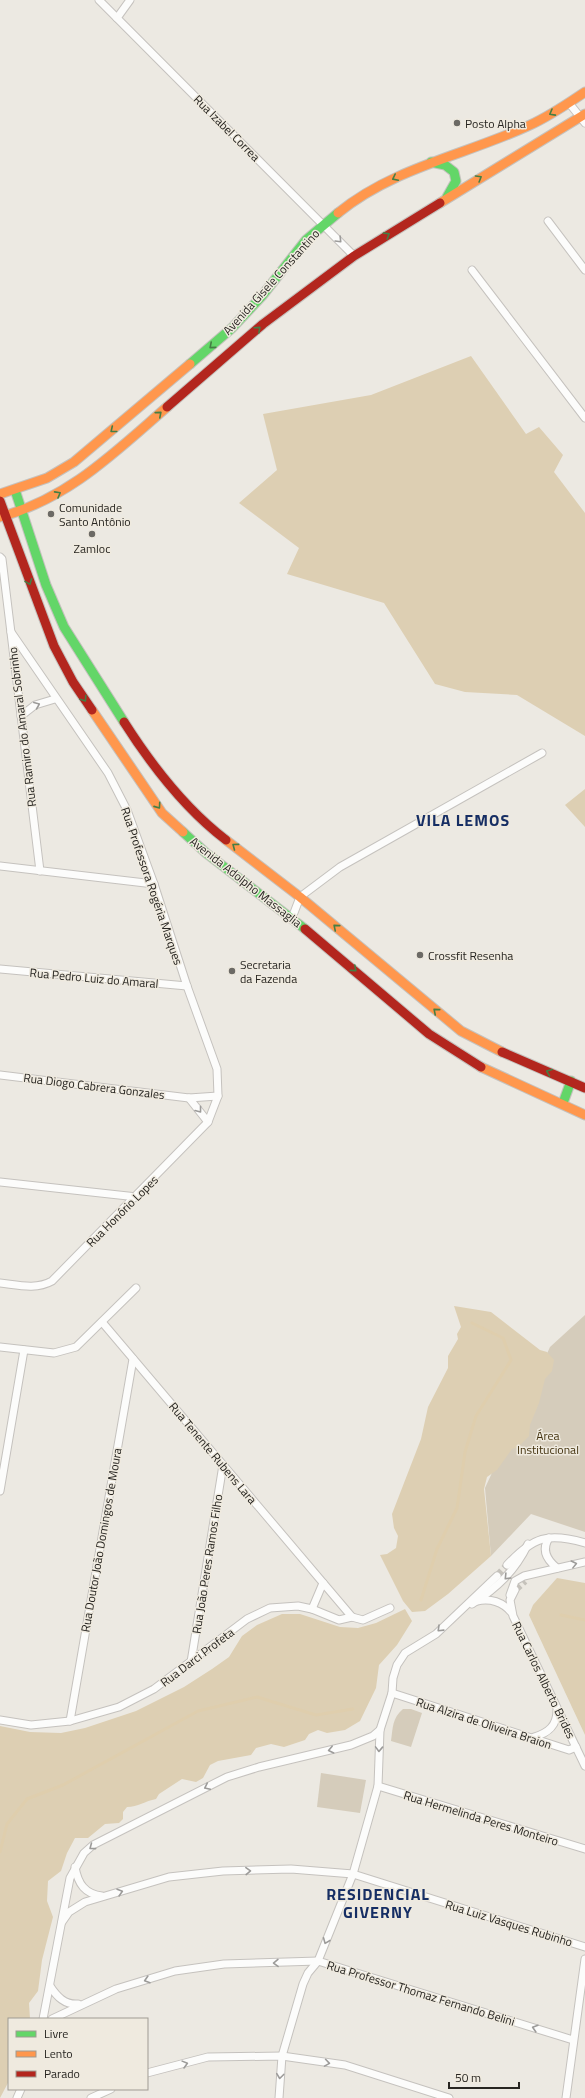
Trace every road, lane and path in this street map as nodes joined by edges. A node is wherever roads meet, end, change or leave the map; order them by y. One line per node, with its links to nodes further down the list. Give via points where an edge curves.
1 (99, 0): 3 (street, Rua Izabel Correa)
2 (130, 0): 3 (street)
3 (117, 18): 10 (street, Rua Izabel Correa)
4 (585, 92): 5 (main road, Avenida Gisele Constantino)
5 (570, 103): 6 (street); 7 (main road, Avenida Gisele Constantino, one-way to 7, via 531,125)
6 (584, 118): 8 (main road, Avenida Gisele Constantino, one-way to 6)
7 (430, 161): 8 (main road, via 453,168 456,181); 10 (main road, Avenida Gisele Constantino, one-way to 10, via 391,179 349,204)
8 (446, 198): 11 (main road, Avenida Gisele Constantino, one-way to 8)
9 (548, 221): 13 (street)
10 (323, 225): 11 (street, Rua Izabel Correa, one-way to 11); 15 (main road, Avenida Gisele Constantino, one-way to 15, via 306,240 262,296 201,356 74,462 47,478)
11 (354, 256): 18 (main road, Avenida Gisele Constantino, one-way to 11, via 52,498 92,472 263,324)
12 (472, 270): 14 (street)
13 (585, 270)
14 (585, 418)
15 (15, 490): 16 (main road, Avenida Gisele Constantino); 18 (main road, Avenida Adolpho Massaglia)
16 (0, 494)
17 (0, 501): 19 (main road, Avenida Adolpho Massaglia)
18 (22, 511): 19 (main road, Avenida Gisele Constantino); 30 (main road, Avenida Adolpho Massaglia, one-way to 18, via 208,826 180,799 150,760 64,627 46,585)
19 (2, 517): 21 (main road, Avenida Adolpho Massaglia)
20 (0, 530): 21 (main road)
21 (15, 545): 31 (main road, Avenida Adolpho Massaglia, one-way to 31, via 54,646 73,682 162,813 206,854)
22 (1, 558): 23 (street, Rua Ramiro do Amaral Sobrinho)
23 (11, 632): 24 (street, Rua Professora Rogéria Marques); 25 (street, Rua Ramiro do Amaral Sobrinho)
24 (55, 699): 25 (street, one-way to 24, via 35,705); 29 (street, Rua Professora Rogéria Marques, via 108,773 127,810)
25 (21, 716): 28 (street, Rua Ramiro do Amaral Sobrinho)
26 (542, 753): 30 (street, via 340,867)
27 (0, 866): 28 (street)
28 (40, 871): 29 (street)
29 (154, 884): 33 (street, Rua Professora Rogéria Marques)
30 (300, 897): 31 (street); 35 (main road, Avenida Adolpho Massaglia, one-way to 30, via 506,1054 461,1031)
31 (292, 918): 39 (main road, Avenida Adolpho Massaglia, one-way to 39, via 429,1034 471,1062)
32 (0, 970): 33 (street, Rua Pedro Luiz do Amaral)
33 (187, 986): 37 (street, Rua Professora Rogéria Marques, via 217,1069)
34 (0, 1075): 38 (street, Rua Diogo Cabrera Gonzales)
35 (571, 1081): 36 (main road, Avenida Adolpho Massaglia); 39 (main road)
36 (585, 1088)
37 (218, 1096): 38 (street, Rua Diogo Cabrera Gonzales); 41 (street, Rua Honório Lopes)
38 (189, 1098): 41 (street, one-way to 41)
39 (563, 1103): 40 (main road, Avenida Adolpho Massaglia)
40 (585, 1115)
41 (208, 1122): 43 (street, Rua Honório Lopes)
42 (0, 1182): 43 (street)
43 (137, 1197): 44 (street, Rua Honório Lopes, via 52,1281 43,1286 31,1287)
44 (0, 1283)
45 (136, 1288): 46 (street)
46 (102, 1322): 48 (street, via 76,1347 54,1353); 49 (street, Rua Tenente Rubens Lara)
47 (0, 1347): 48 (street)
48 (24, 1350): 51 (street)
49 (133, 1359): 50 (street, Rua Tenente Rubens Lara); 74 (street, Rua Doutor João Domingos de Moura)
50 (223, 1465): 61 (street, Rua Tenente Rubens Lara); 70 (street, Rua João Peres Ramos Filho)
51 (0, 1491)
52 (549, 1538): 53 (street, via 565,1537); 54 (street); 57 (street, via 545,1551 547,1558)
53 (585, 1543)
54 (528, 1544): 56 (street); 63 (street, one-way to 63, via 519,1563 508,1576)
55 (585, 1562): 57 (street, one-way to 55)
56 (507, 1565)
57 (557, 1568): 58 (street)
58 (535, 1574): 60 (street); 64 (street, via 515,1581 510,1591)
59 (497, 1576): 67 (street)
60 (525, 1581)
61 (323, 1583): 66 (street); 69 (street, Rua Tenente Rubens Lara)
62 (515, 1590): 64 (street)
63 (477, 1601): 67 (street); 68 (street, Rua Carlos Alberto Brides, via 501,1603)
64 (510, 1602): 68 (street, Rua Carlos Alberto Brides)
65 (390, 1608): 69 (street, Rua Darci Profeta, via 363,1620)
66 (312, 1609): 69 (street, Rua Darci Profeta, via 339,1620); 70 (street, Rua Darci Profeta, via 298,1606 270,1608 247,1618)
67 (454, 1615): 71 (street, one-way to 71, via 436,1634 405,1653 397,1665)
68 (513, 1616): 72 (street, Rua Carlos Alberto Brides)
69 (352, 1617)
70 (191, 1662): 74 (street, Rua Darci Profeta, via 154,1689 119,1707)
71 (392, 1693): 75 (street); 76 (street, Rua Alzira de Oliveira Braion)
72 (557, 1710): 76 (street, via 552,1728); 77 (street, Rua Carlos Alberto Brides)
73 (0, 1720): 74 (street, Rua Darci Profeta, via 31,1725)
74 (70, 1721)
75 (380, 1730): 79 (street, one-way to 79); 81 (street, one-way to 81, via 373,1736 351,1745 259,1766 227,1777 93,1845)
76 (534, 1737): 77 (street, Rua Alzira de Oliveira Braion, via 569,1750)
77 (576, 1747): 78 (street, Rua Carlos Alberto Brides)
78 (585, 1766)
79 (378, 1786): 80 (street, Rua Hermelinda Peres Monteiro); 82 (street)
80 (585, 1849)
81 (75, 1867): 83 (street, via 84,1889 90,1894); 84 (street, via 70,1878)
82 (353, 1874): 83 (street, Rua Luiz Vasques Rubinho, one-way to 82, via 170,1877 223,1872 291,1869); 85 (street, Rua Luiz Vasques Rubinho); 87 (street, one-way to 87)
83 (104, 1896): 84 (street, Rua Luiz Vasques Rubinho, via 76,1907)
84 (62, 1922): 88 (street)
85 (585, 1947)
86 (585, 1959): 92 (street)
87 (318, 1961): 89 (street, Rua Professor Thomaz Fernando Belini, one-way to 89, via 224,1964 175,1972); 92 (street, Rua Professor Thomaz Fernando Belini, one-way to 87); 93 (street, via 304,1984)
88 (50, 1986): 89 (street, via 61,2000); 90 (street)
89 (81, 2004): 91 (street, Rua Professor Thomaz Fernando Belini)
90 (43, 2018)
91 (54, 2018)
92 (573, 2040): 99 (street)
93 (282, 2056): 94 (street, one-way to 93, via 208,2058); 97 (street, one-way to 97); 98 (street, one-way to 98, via 345,2065)
94 (148, 2073)
95 (110, 2090): 96 (street)
96 (92, 2098)
97 (280, 2098)
98 (449, 2098)
99 (566, 2098)

